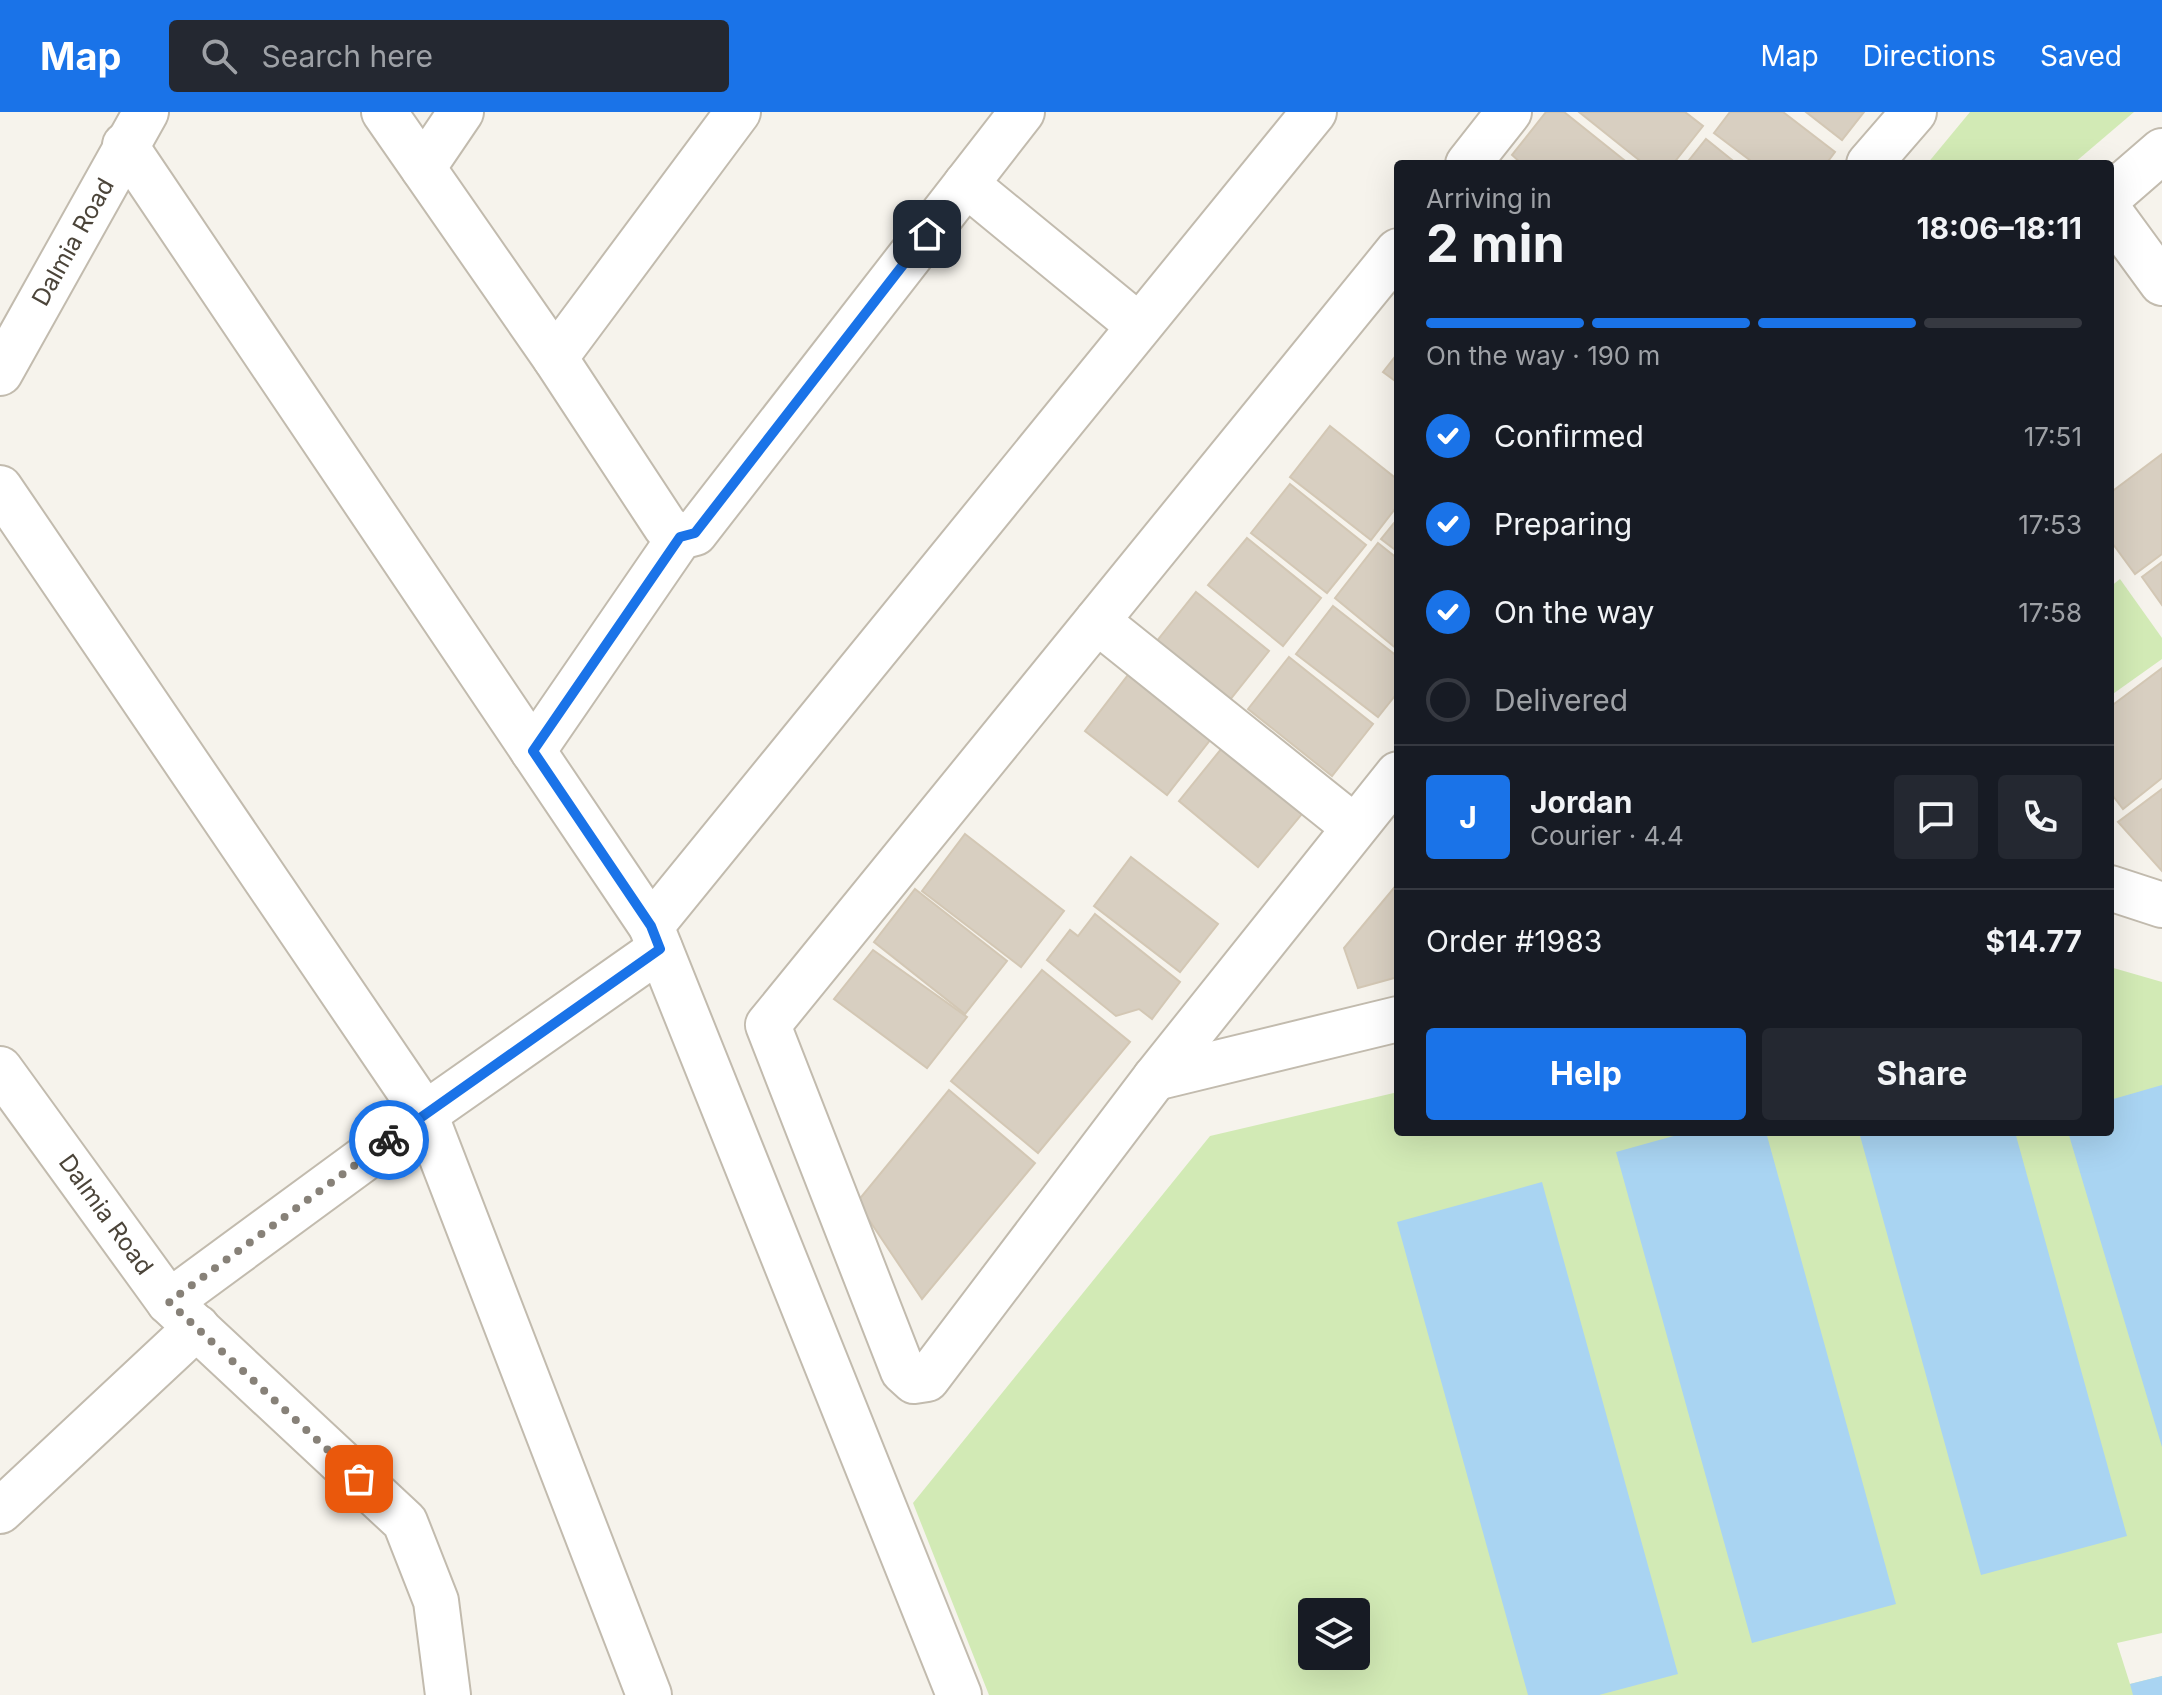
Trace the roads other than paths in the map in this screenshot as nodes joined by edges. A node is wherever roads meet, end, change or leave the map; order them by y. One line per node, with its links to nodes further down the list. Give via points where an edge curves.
1 (384, 112): 12 (street)
2 (461, 112): 12 (street)
3 (738, 112): 19 (street)
4 (1022, 112): 13 (street)
5 (1314, 112): 18 (street)
6 (1509, 112): 10 (street)
7 (1914, 112): 11 (street)
8 (136, 129): 20 (street, Dalmia Road); 24 (street)
9 (2162, 151): 14 (street)
10 (1479, 160)
11 (1872, 160)
12 (423, 168): 19 (street)
13 (966, 184): 18 (street); 22 (street, via 695,533)
14 (2114, 193)
15 (2114, 217): 17 (street)
16 (1394, 256): 23 (street)
17 (2162, 283)
18 (1139, 326): 29 (street)
19 (555, 358): 22 (street, via 666,527)
20 (0, 373)
21 (0, 488): 33 (street)
22 (680, 537): 24 (street)
23 (1097, 621): 26 (street); 32 (street, via 768,1025 903,1371 914,1381 927,1379)
24 (533, 751): 29 (street)
25 (1394, 779): 26 (street)
26 (1353, 826): 32 (street)
27 (2114, 889): 28 (street)
28 (2162, 905)
29 (656, 938): 33 (street); 38 (street)
30 (1394, 1020): 32 (street)
31 (0, 1069): 34 (street, Dalmia Road)
32 (1155, 1078)
33 (425, 1114): 34 (street); 37 (street)
34 (183, 1314): 35 (street); 36 (street, Dalmia Road, via 405,1522 436,1601)
35 (0, 1511)
36 (448, 1695)
37 (649, 1695)
38 (959, 1695)

